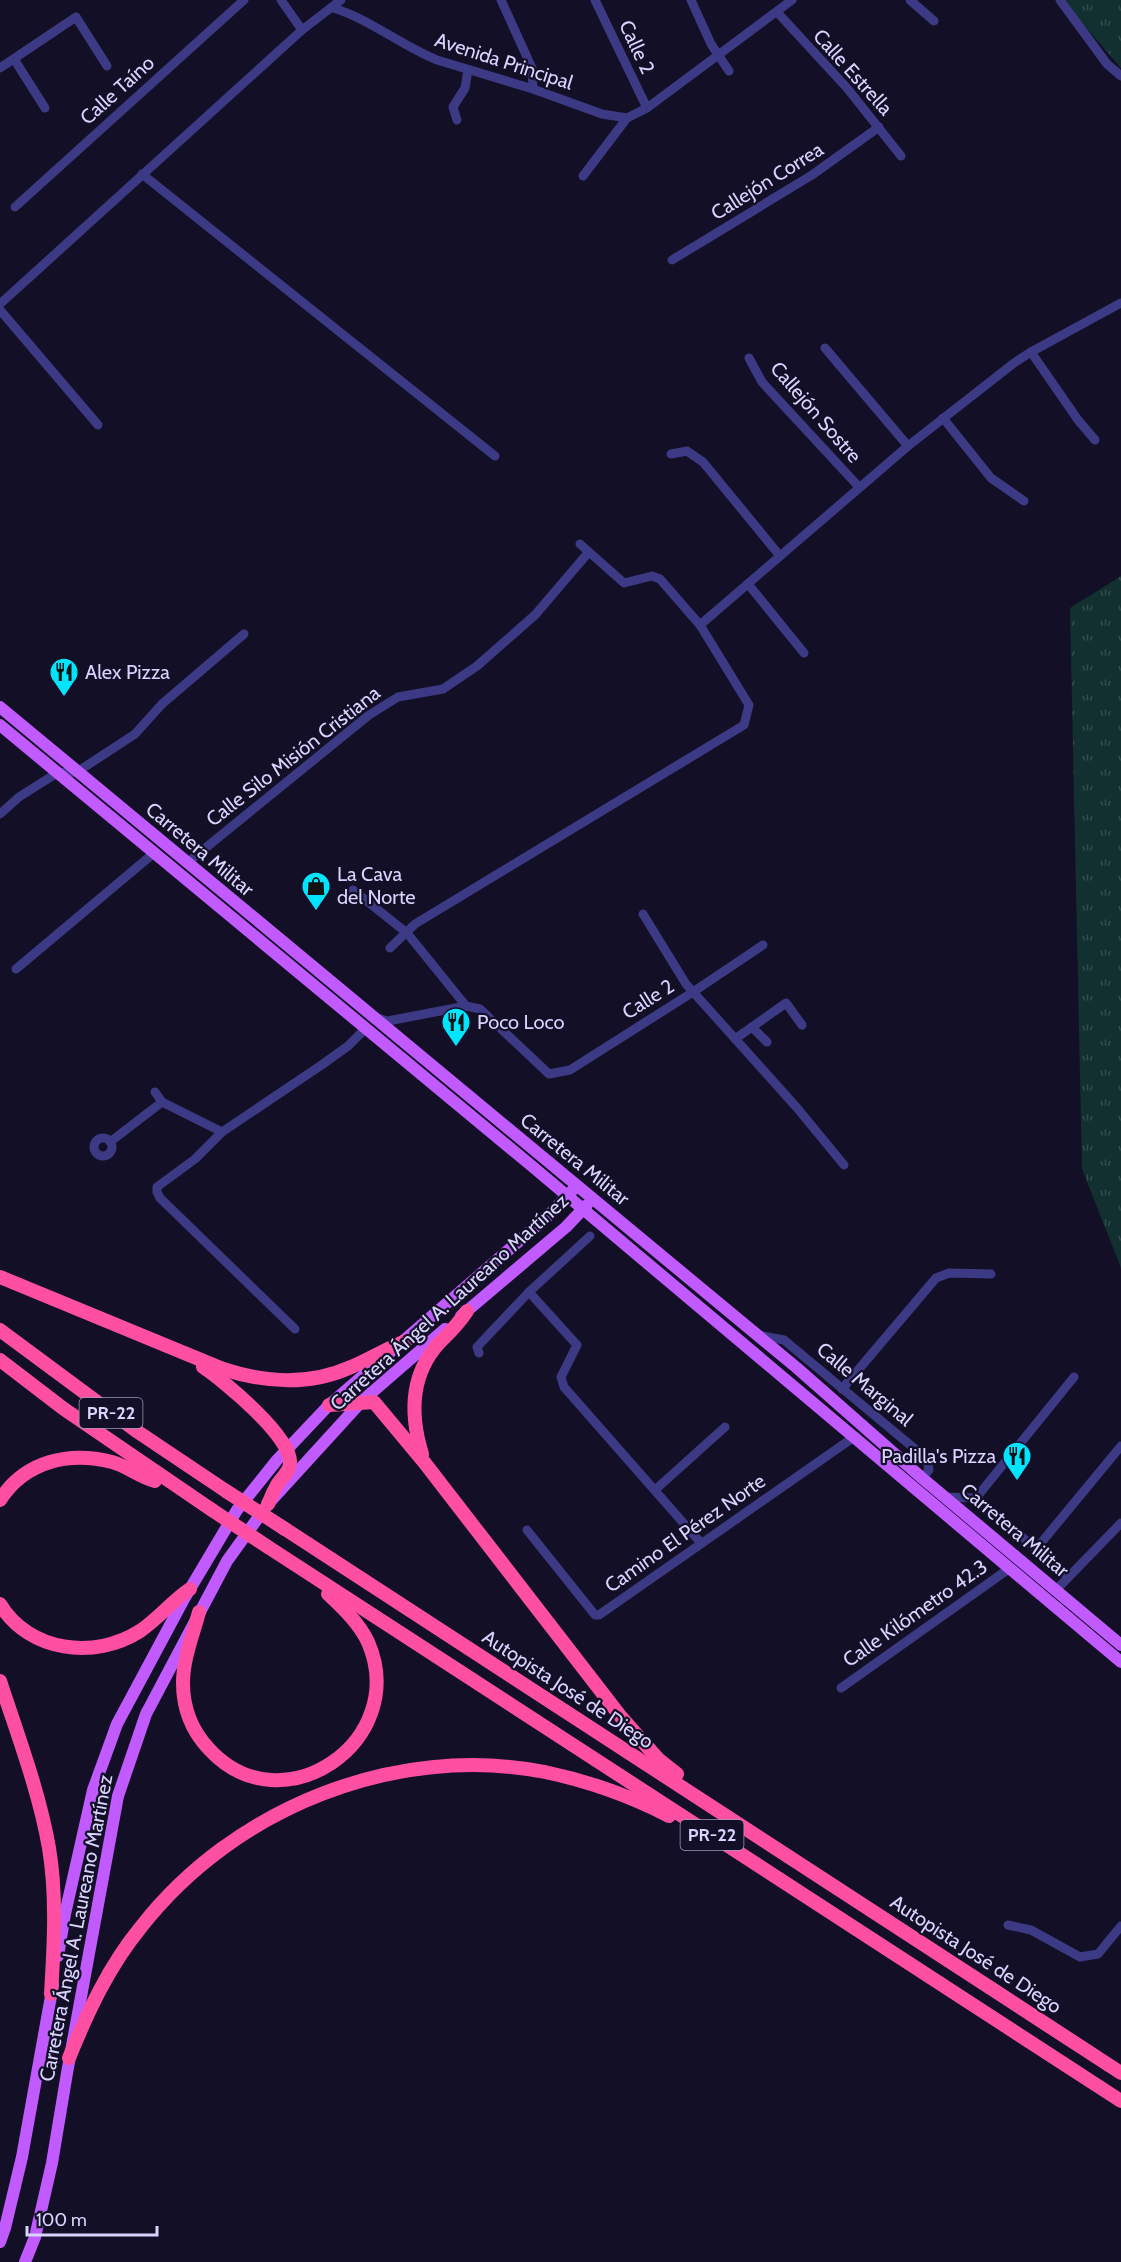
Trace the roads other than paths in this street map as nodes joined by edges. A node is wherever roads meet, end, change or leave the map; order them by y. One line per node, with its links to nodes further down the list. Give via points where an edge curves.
1 (244, 0): 30 (street, Calle Taíno)
2 (281, 0): 13 (street)
3 (340, 0): 10 (street)
4 (501, 0): 21 (street, via 532,68)
5 (596, 0): 23 (street, Calle 2)
6 (691, 0): 14 (street)
7 (910, 0): 12 (street)
8 (1060, 0): 20 (street, via 1107,64)
9 (788, 1): 11 (street)
10 (333, 8): 13 (street); 18 (street, Avenida Principal, via 353,14 423,54)
11 (777, 12): 14 (street); 26 (street, Calle Estrella)
12 (934, 21)
13 (302, 30): 28 (street)
14 (719, 55): 19 (street); 23 (street)
15 (14, 59): 16 (street, via 76,17); 17 (street); 22 (street)
16 (107, 66)
17 (0, 68)
18 (468, 70): 21 (street, Avenida Principal); 25 (street, via 465,88 453,107)
19 (729, 71)
20 (1121, 76)
21 (533, 89): 24 (street, Avenida Principal, via 602,114)
22 (45, 108)
23 (647, 108): 24 (street)
24 (627, 118): 29 (street)
25 (457, 120)
26 (879, 128): 27 (street, Calle Estrella); 31 (street, Callejón Correa, via 812,175)
27 (901, 156)
28 (142, 174): 33 (street); 43 (street)
29 (583, 176)
30 (15, 207)
31 (672, 261)
32 (1121, 303): 36 (street)
33 (0, 304)
34 (0, 310): 39 (street)
35 (825, 348): 41 (street)
36 (1030, 352): 38 (street); 40 (street)
37 (749, 358): 44 (street, Callejón Sostre, via 762,382)
38 (943, 418): 41 (street); 45 (street, via 991,478)
39 (98, 425)
40 (1095, 440)
41 (908, 446): 44 (street)
42 (671, 453): 48 (street, via 687,451 703,462)
43 (495, 456)
44 (859, 488): 48 (street)
45 (1024, 501)
46 (580, 544): 47 (street)
47 (588, 553): 50 (street, via 624,583 652,576 660,579); 59 (street, Calle Silo Misión Cristiana, via 535,615 477,666 443,689 398,697 369,715)
48 (780, 556): 49 (street)
49 (748, 584): 50 (street); 52 (street)
50 (700, 625): 62 (street, via 749,705 744,725)
51 (244, 634): 55 (street, via 162,704 135,734)
52 (804, 653)
53 (2, 707): 55 (main road, Carretera Militar)
54 (0, 725): 56 (main road, Carretera Militar)
55 (78, 772): 56 (street); 59 (main road, Carretera Militar)
56 (57, 773): 57 (street); 58 (main road, Carretera Militar)
57 (0, 813)
58 (154, 853): 65 (street); 68 (main road, Carretera Militar)
59 (187, 863): 68 (main road, Carretera Militar)
60 (353, 890): 62 (street)
61 (643, 914): 66 (street)
62 (406, 933): 64 (street); 67 (street)
63 (762, 945): 66 (street, Calle 2)
64 (390, 948)
65 (16, 969)
66 (693, 992): 67 (street, Calle 2, via 570,1070 549,1074 480,1010); 71 (street)
67 (466, 1006): 68 (street)
68 (368, 1023): 75 (street, via 348,1046); 78 (main road, Carretera Militar); 79 (main road, Carretera Militar)
69 (802, 1026): 70 (street, via 786,1003)
70 (752, 1027): 71 (street); 72 (street)
71 (735, 1039): 77 (street)
72 (767, 1042)
73 (154, 1092): 74 (street)
74 (162, 1102): 75 (street); 76 (street)
75 (222, 1132): 87 (street, via 195,1159 157,1187 157,1192)
76 (110, 1142)
77 (844, 1165)
78 (577, 1186): 79 (main road, Carretera Ángel A. Laureano Martínez); 80 (main road, Carretera Militar)
79 (567, 1196): 81 (main road, Carretera Militar); 90 (main road, Carretera Ángel A. Laureano Martínez)
80 (593, 1199): 81 (main road, Carretera Ángel A. Laureano Martínez); 89 (main road, Carretera Militar)
81 (583, 1210): 86 (main road, Carretera Ángel A. Laureano Martínez); 99 (main road, Carretera Militar)
82 (590, 1236): 85 (street)
83 (991, 1274): 95 (street, via 949,1273 936,1278)
84 (0, 1277): 92 (highway)
85 (529, 1292): 91 (street, via 477,1347); 105 (street, via 577,1345 561,1377 564,1387)
86 (467, 1311): 96 (main road, Carretera Ángel A. Laureano Martínez); 102 (highway, via 456,1329 433,1352 418,1380 415,1428)
87 (295, 1329)
88 (0, 1330): 125 (highway, Autopista José de Diego / PR-22, bridge, via 125,1424)
89 (757, 1335): 95 (street, Calle Marginal, via 784,1340); 103 (main road, Carretera Militar)
90 (406, 1341): 92 (highway, via 343,1370 289,1381 246,1377); 97 (main road, Carretera Ángel A. Laureano Martínez)
91 (479, 1353)
92 (187, 1355): 101 (highway, via 249,1404)
93 (0, 1360): 104 (highway, PR-22)
94 (1074, 1377): 107 (street)
95 (842, 1389): 103 (street, Calle Marginal, via 927,1459 929,1470)
96 (362, 1401): 97 (highway); 102 (highway, via 374,1402); 109 (main road, Carretera Ángel A. Laureano Martínez)
97 (329, 1405): 101 (main road, Carretera Ángel A. Laureano Martínez)
98 (725, 1427): 105 (street)
99 (854, 1437): 112 (street, Camino El Pérez Norte); 114 (main road, Carretera Militar)
100 (1121, 1446): 113 (street)
101 (287, 1451): 109 (highway, via 290,1465); 117 (main road, Carretera Ángel A. Laureano Martínez, via 237,1510)
102 (424, 1462): 125 (highway, via 621,1718 658,1759)
103 (922, 1478): 106 (main road, Carretera Militar)
104 (172, 1485): 108 (highway, via 112,1462 65,1458 31,1470); 115 (highway, PR-22, bridge)
105 (655, 1491): 112 (street)
106 (945, 1497): 107 (street); 118 (main road, Carretera Militar)
107 (976, 1498): 113 (street)
108 (0, 1500)
109 (268, 1504): 120 (main road, Carretera Ángel A. Laureano Martínez, via 227,1561)
110 (1121, 1523): 116 (street)
111 (527, 1530): 112 (street, Camino El Pérez Norte, via 595,1615)
112 (701, 1543)
113 (1036, 1549): 116 (street)
114 (1010, 1568): 122 (main road, Carretera Militar); 124 (street, Calle Kilómetro 42.3)
115 (302, 1569): 120 (highway, via 359,1627 368,1643 376,1675 374,1705 362,1733 346,1754 320,1771 291,1779 262,1778 234,1769 202,1742 187,1709 183,1681); 126 (highway, PR-22)
116 (1068, 1576): 118 (street)
117 (190, 1589): 119 (highway, via 137,1633 90,1649 62,1647 35,1637); 129 (main road, Carretera Ángel A. Laureano Martínez, via 117,1724 93,1790)
118 (1056, 1590): 121 (main road, Carretera Militar)
119 (0, 1604)
120 (199, 1612): 130 (main road, Carretera Ángel A. Laureano Martínez, via 146,1714 118,1796)
121 (1121, 1645)
122 (1121, 1662)
123 (0, 1682): 129 (highway, via 49,1848 54,1906)
124 (841, 1688)
125 (707, 1803): 131 (highway, Autopista José de Diego / PR-22)
126 (702, 1829): 130 (highway, via 597,1786 525,1769 473,1766 415,1770 330,1791 254,1827 183,1880 142,1925 109,1972); 132 (highway, PR-22)
127 (1008, 1925): 128 (street, via 1031,1930 1080,1957 1098,1954)
128 (1121, 1926)
129 (51, 1994): 133 (main road, Carretera Ángel A. Laureano Martínez, via 22,2157)
130 (69, 2058): 134 (main road, Carretera Ángel A. Laureano Martínez, via 52,2163 35,2237)
131 (1121, 2073)
132 (1121, 2101)
133 (0, 2242)
134 (25, 2262)

